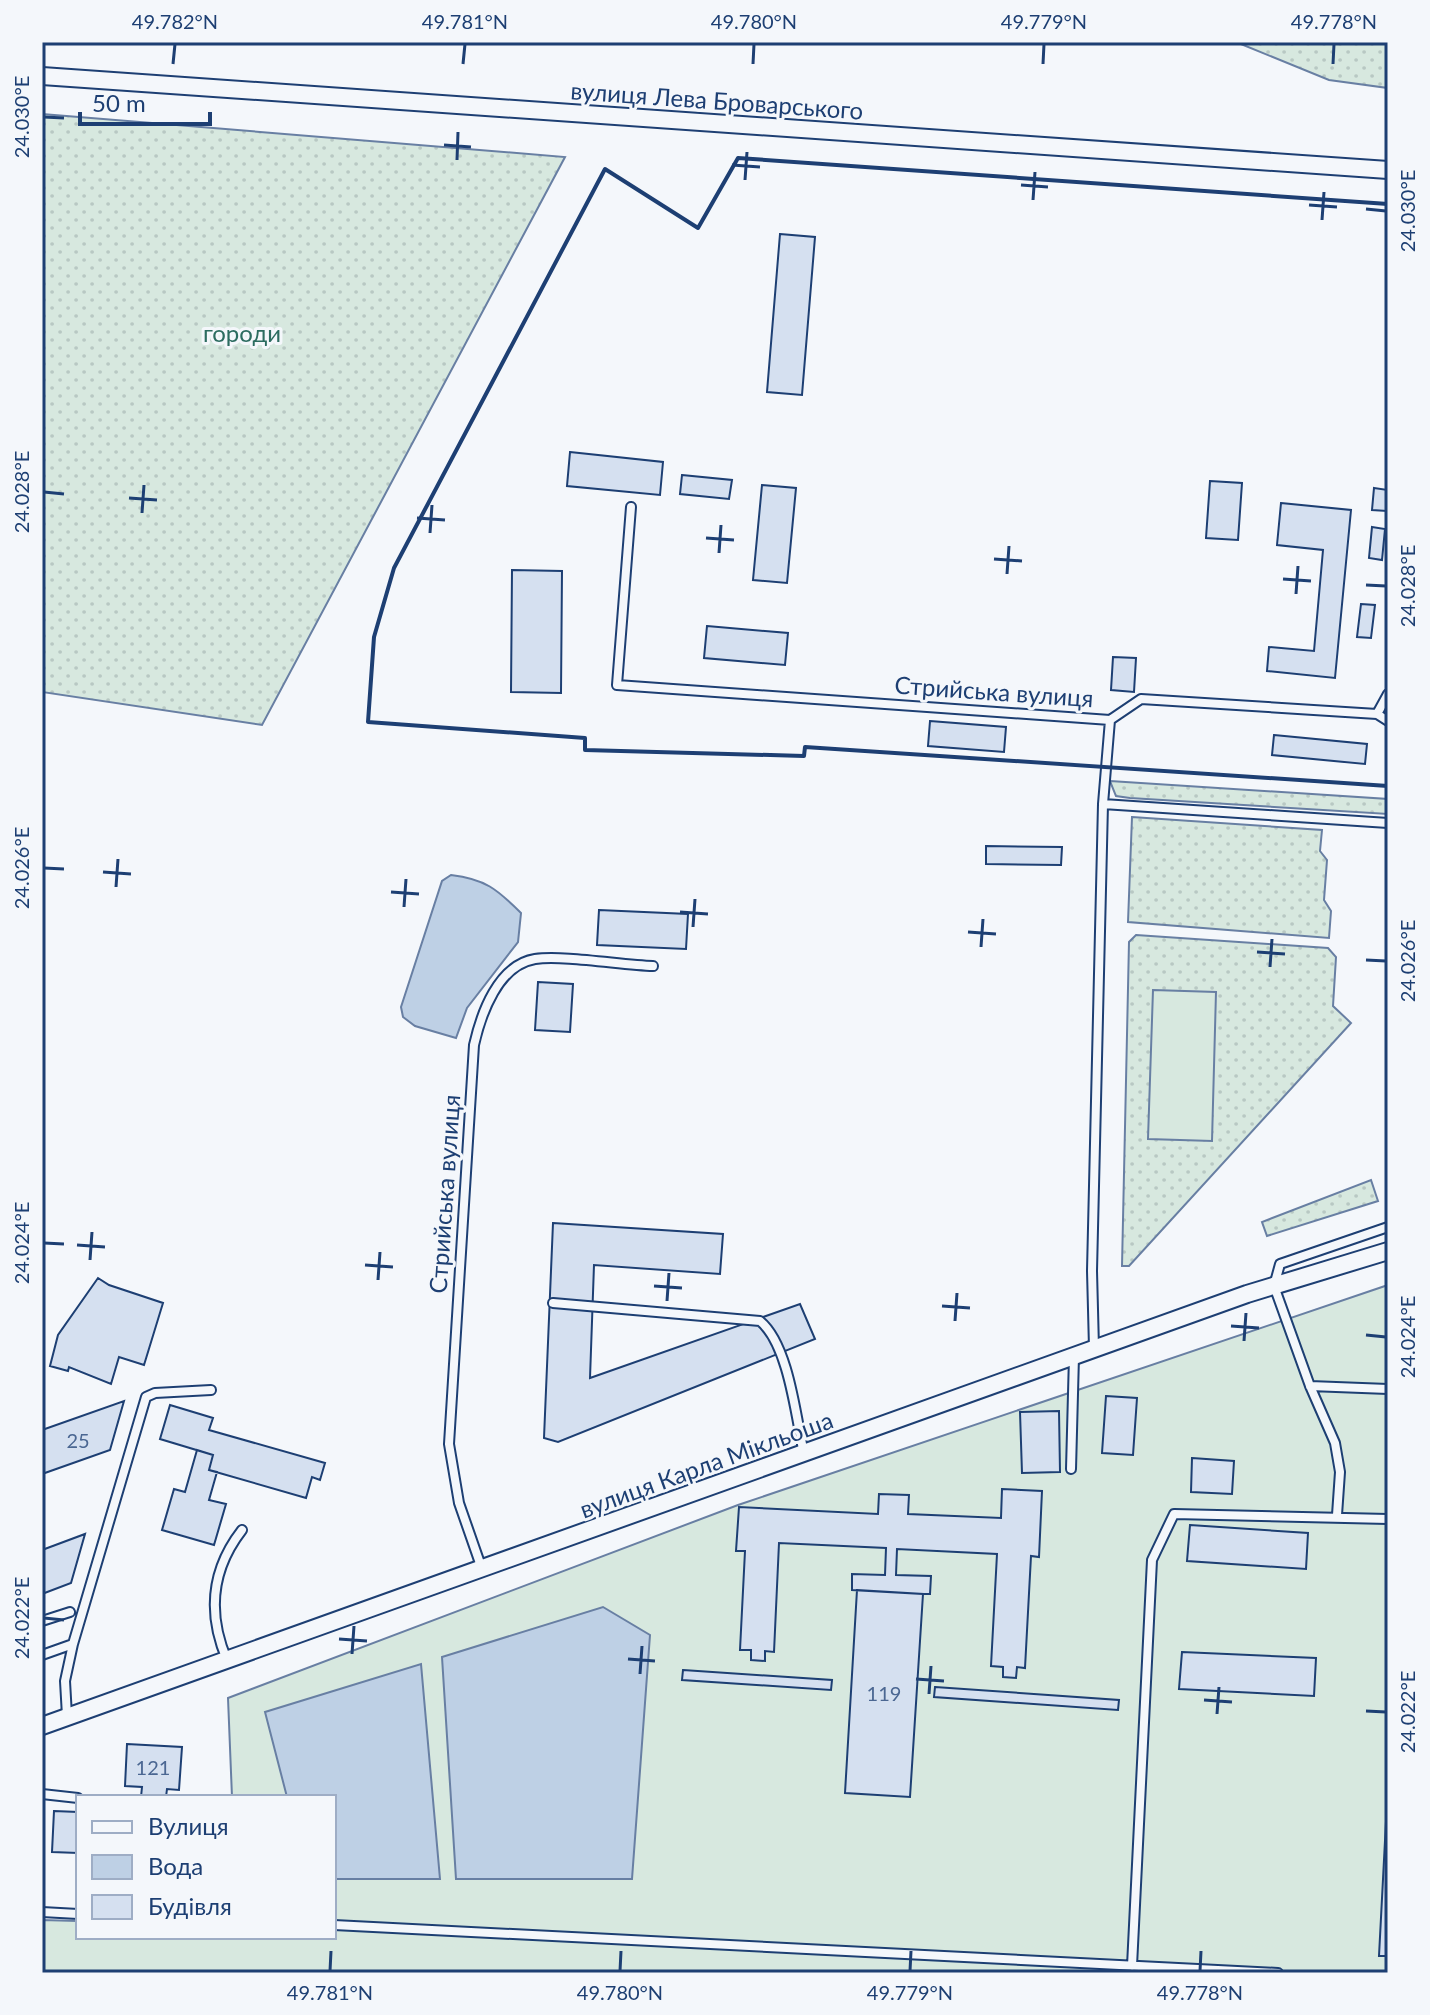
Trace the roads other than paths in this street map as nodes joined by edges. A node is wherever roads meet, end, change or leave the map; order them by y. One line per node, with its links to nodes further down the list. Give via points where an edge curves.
1 (42, 76): 2 (street, вулиця Лева Броварського)
2 (1388, 170)
3 (631, 507): 6 (lane, Стрийська вулиця, via 617,685)
4 (1388, 694): 5 (lane)
5 (1377, 714): 6 (lane, via 1141,699); 7 (lane)
6 (1110, 720): 8 (lane, Стрийська вулиця)
7 (1388, 721)
8 (1103, 804): 9 (lane); 15 (lane, Стрийська вулиця)
9 (1388, 823)
10 (653, 966): 25 (lane, Стрийська вулиця, via 533,959 507,976 482,1011 474,1045 449,1444 459,1503)
11 (1388, 1227): 13 (lane, via 1280,1264)
12 (1388, 1251): 13 (street, вулиця Карла Мікльоша)
13 (1274, 1286): 15 (street, вулиця Карла Мікльоша); 17 (lane)
14 (553, 1303): 20 (lane, via 760,1321 787,1373)
15 (1094, 1348): 16 (street, вулиця Карла Мікльоша)
16 (1074, 1355): 20 (street, вулиця Карла Мікльоша); 21 (lane)
17 (1310, 1386): 18 (lane); 22 (lane, via 1335,1443 1340,1472)
18 (1388, 1389)
19 (211, 1390): 28 (lane, via 146,1397)
20 (804, 1454): 25 (street, вулиця Карла Мікльоша)
21 (1071, 1469)
22 (1337, 1515): 23 (lane); 38 (lane, via 1174,1514 1152,1560)
23 (1388, 1519)
24 (242, 1530): 30 (lane, via 218,1569 214,1592 216,1626)
25 (482, 1570): 30 (street, вулиця Карла Мікльоша)
26 (70, 1612): 27 (lane)
27 (42, 1621)
28 (73, 1644): 29 (lane); 31 (lane, via 65,1681)
29 (42, 1655)
30 (227, 1661): 31 (street, вулиця Карла Мікльоша)
31 (68, 1717): 32 (street, вулиця Карла Мікльоша)
32 (42, 1726)
33 (42, 1794): 34 (lane)
34 (76, 1798)
35 (42, 1912): 36 (lane)
36 (76, 1914)
37 (336, 1925): 38 (lane)
38 (1132, 1966): 39 (lane)
39 (1278, 1973)

